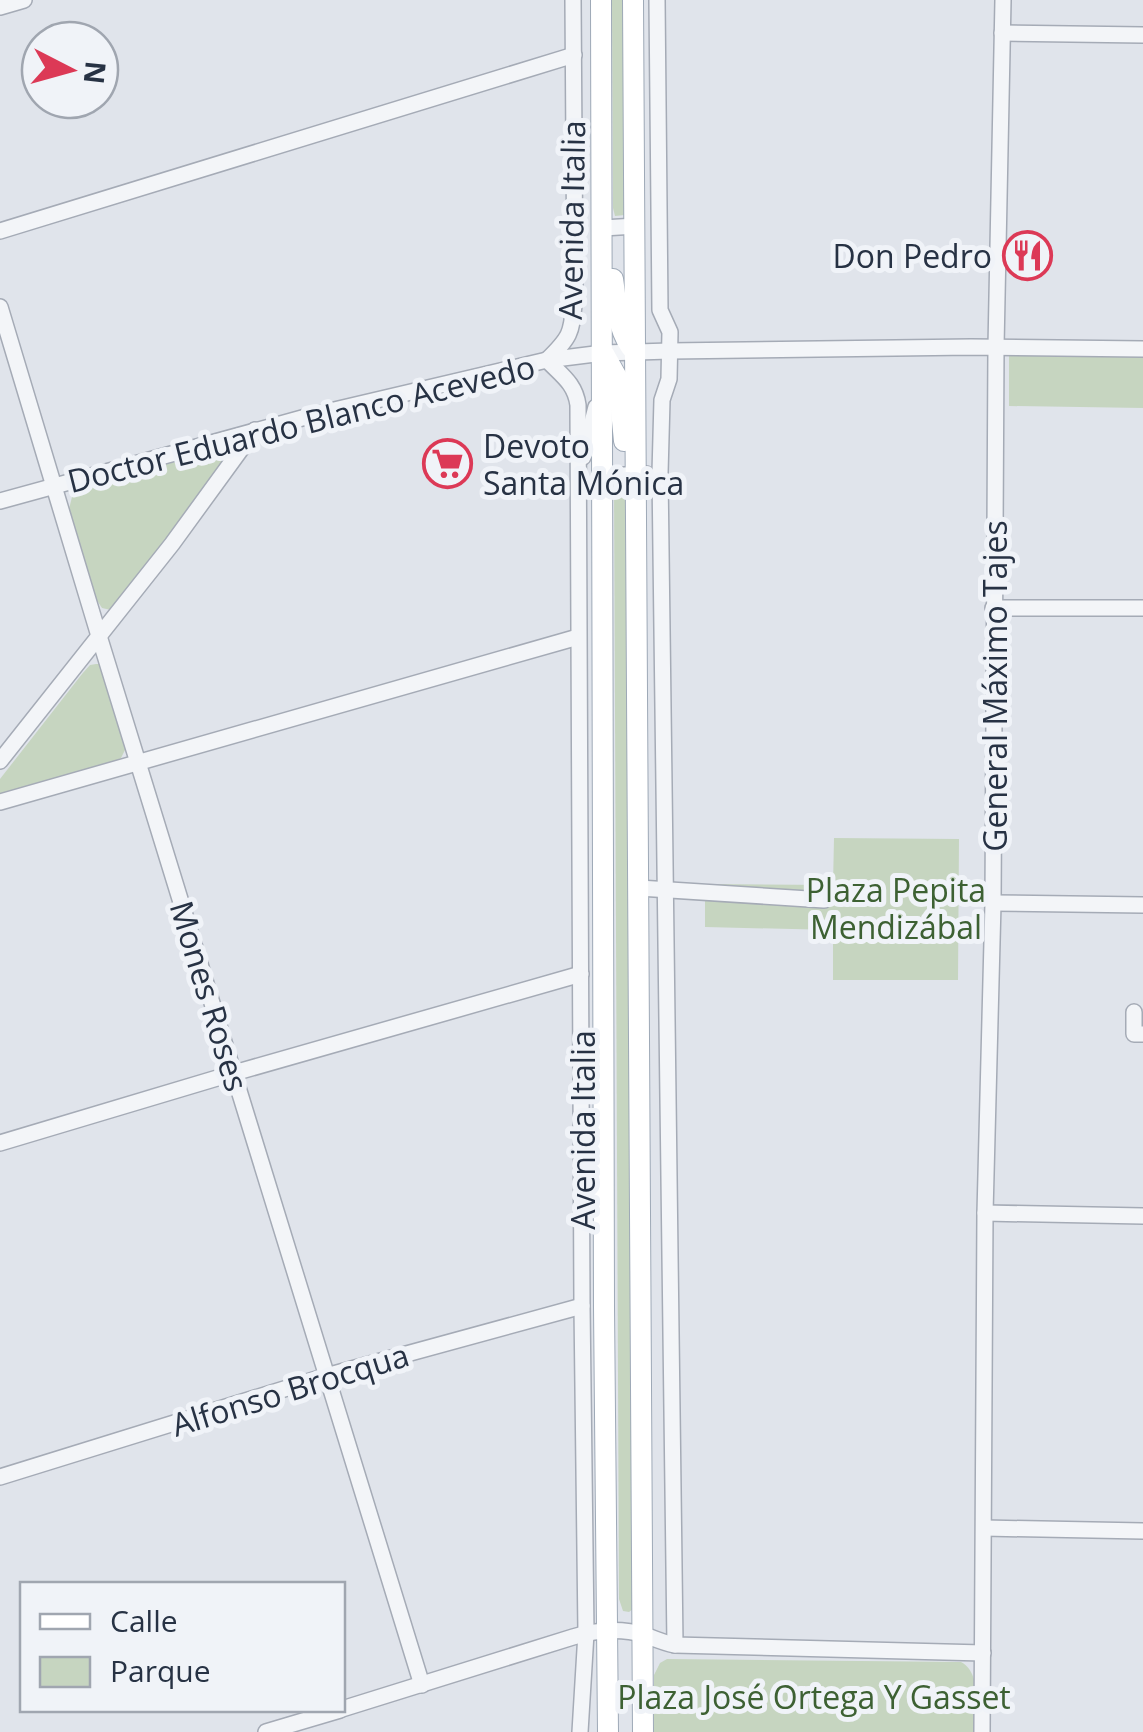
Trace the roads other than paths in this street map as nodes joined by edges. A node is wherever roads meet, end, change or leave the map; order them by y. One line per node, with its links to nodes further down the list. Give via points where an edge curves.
1 (24, 0): 7 (street)
2 (573, 0): 10 (street, Avenida Italia)
3 (601, 0): 12 (main road, Avenida Italia)
4 (633, 0): 11 (main road, Avenida Italia)
5 (657, 0): 17 (street, via 660,310)
6 (1003, 0): 8 (street, General Máximo Tajes)
7 (0, 7)
8 (1002, 32): 9 (street); 15 (street, General Máximo Tajes)
9 (1143, 35)
10 (574, 55): 13 (street); 20 (street, Avenida Italia, via 575,295 566,341)
11 (636, 226): 12 (street, Avenida Italia); 18 (main road, Avenida Italia)
12 (603, 228): 18 (main road, via 621,331); 19 (main road, Avenida Italia)
13 (0, 231)
14 (0, 308): 27 (street, Mones Roses)
15 (996, 347): 16 (street, Doctor Eduardo Blanco Acevedo); 17 (street, Doctor Eduardo Blanco Acevedo); 33 (street, General Máximo Tajes)
16 (1143, 349)
17 (670, 351): 18 (street, Doctor Eduardo Blanco Acevedo); 24 (street)
18 (636, 352): 19 (street, Doctor Eduardo Blanco Acevedo); 23 (main road, Avenida Italia)
19 (603, 353): 20 (street, Doctor Eduardo Blanco Acevedo); 21 (main road, Avenida Italia); 23 (main road, via 618,378 628,460)
20 (547, 360): 22 (street, Doctor Eduardo Blanco Acevedo); 26 (street, Avenida Italia, via 576,394)
21 (603, 384): 25 (main road, Avenida Italia); 26 (street, Avenida Italia)
22 (255, 430): 27 (street, Doctor Eduardo Blanco Acevedo); 35 (street)
23 (636, 474): 24 (street); 25 (street); 32 (main road, Avenida Italia)
24 (660, 474): 31 (street)
25 (603, 476): 30 (main road, Avenida Italia)
26 (577, 480): 29 (street, Avenida Italia)
27 (53, 486): 28 (street, Doctor Eduardo Blanco Acevedo); 35 (street, Mones Roses)
28 (0, 501)
29 (577, 528): 30 (street); 36 (street, Avenida Italia)
30 (604, 528): 57 (main road, Avenida Italia)
31 (661, 566): 32 (street); 41 (street)
32 (637, 567): 40 (main road, Avenida Italia)
33 (993, 608): 34 (street); 43 (street, General Máximo Tajes)
34 (1143, 608)
35 (99, 636): 37 (street); 38 (street, Mones Roses)
36 (578, 636): 38 (street); 45 (street, Avenida Italia)
37 (0, 760)
38 (138, 762): 39 (street); 48 (street, Mones Roses)
39 (0, 802)
40 (639, 888): 41 (street); 58 (main road, Avenida Italia)
41 (665, 890): 42 (street); 59 (street)
42 (824, 900)
43 (993, 903): 44 (street); 50 (street, General Máximo Tajes)
44 (1143, 906)
45 (581, 974): 48 (street); 52 (street, Avenida Italia)
46 (1134, 1012): 47 (street, via 1134,1034)
47 (1143, 1034)
48 (234, 1073): 49 (street); 53 (street, Mones Roses)
49 (0, 1144)
50 (986, 1213): 51 (street); 55 (street, General Máximo Tajes)
51 (1143, 1216)
52 (582, 1306): 53 (street, Alfonso Brocqua); 57 (street, Avenida Italia)
53 (326, 1376): 54 (street, Alfonso Brocqua); 61 (street, Mones Roses)
54 (0, 1477)
55 (984, 1528): 56 (street); 60 (street, General Máximo Tajes)
56 (1143, 1531)
57 (597, 1632): 58 (street); 61 (street); 62 (main road, Avenida Italia); 67 (street, Avenida Italia)
58 (644, 1635): 59 (street); 63 (main road, Avenida Italia)
59 (675, 1645): 60 (street)
60 (983, 1653): 70 (street, General Máximo Tajes)
61 (422, 1685): 64 (street)
62 (608, 1691): 63 (street); 68 (main road, Avenida Italia)
63 (643, 1691): 69 (main road, Avenida Italia)
64 (345, 1708)
65 (331, 1712): 66 (street)
66 (266, 1732)
67 (580, 1732)
68 (608, 1732)
69 (644, 1732)
70 (982, 1732)

